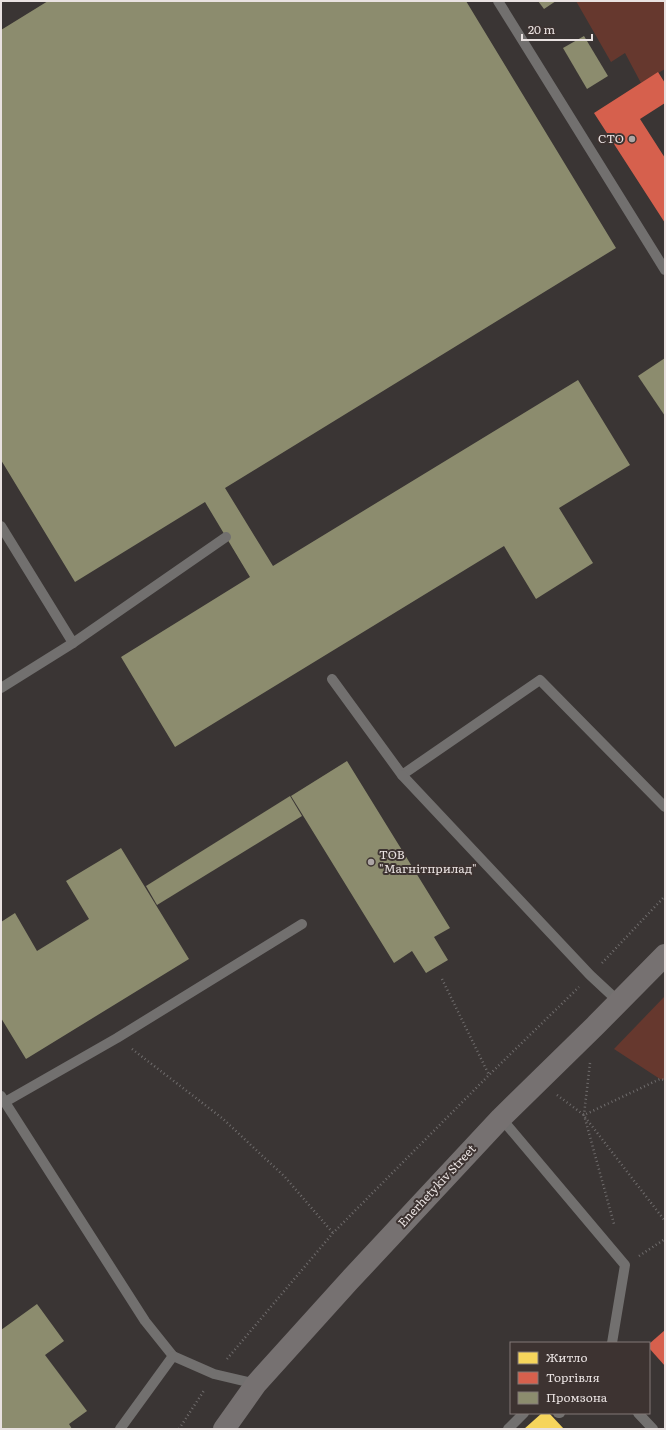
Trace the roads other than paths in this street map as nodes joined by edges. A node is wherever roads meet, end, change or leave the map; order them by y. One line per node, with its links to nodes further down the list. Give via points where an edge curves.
1 (498, 1): 2 (lane)
2 (665, 270)
3 (1, 526): 5 (lane)
4 (226, 537): 5 (lane)
5 (73, 643): 7 (lane)
6 (332, 679): 8 (lane)
7 (1, 688)
8 (402, 775): 9 (lane, via 540,680); 12 (lane, via 590,975)
9 (665, 807)
10 (302, 924): 13 (lane, via 117,1038)
11 (665, 955): 12 (main road, Enerhetykiv Street)
12 (619, 1002): 14 (main road, Enerhetykiv Street)
13 (3, 1099): 16 (lane, via 145,1322)
14 (501, 1118): 15 (lane, via 625,1265); 17 (main road, Enerhetykiv Street)
15 (612, 1342)
16 (173, 1356): 17 (lane, via 214,1374); 20 (lane)
17 (256, 1384): 21 (main road, Enerhetykiv Street)
18 (523, 1414): 22 (lane)
19 (639, 1414): 23 (lane)
20 (120, 1429)
21 (224, 1429)
22 (508, 1429)
23 (653, 1429)

